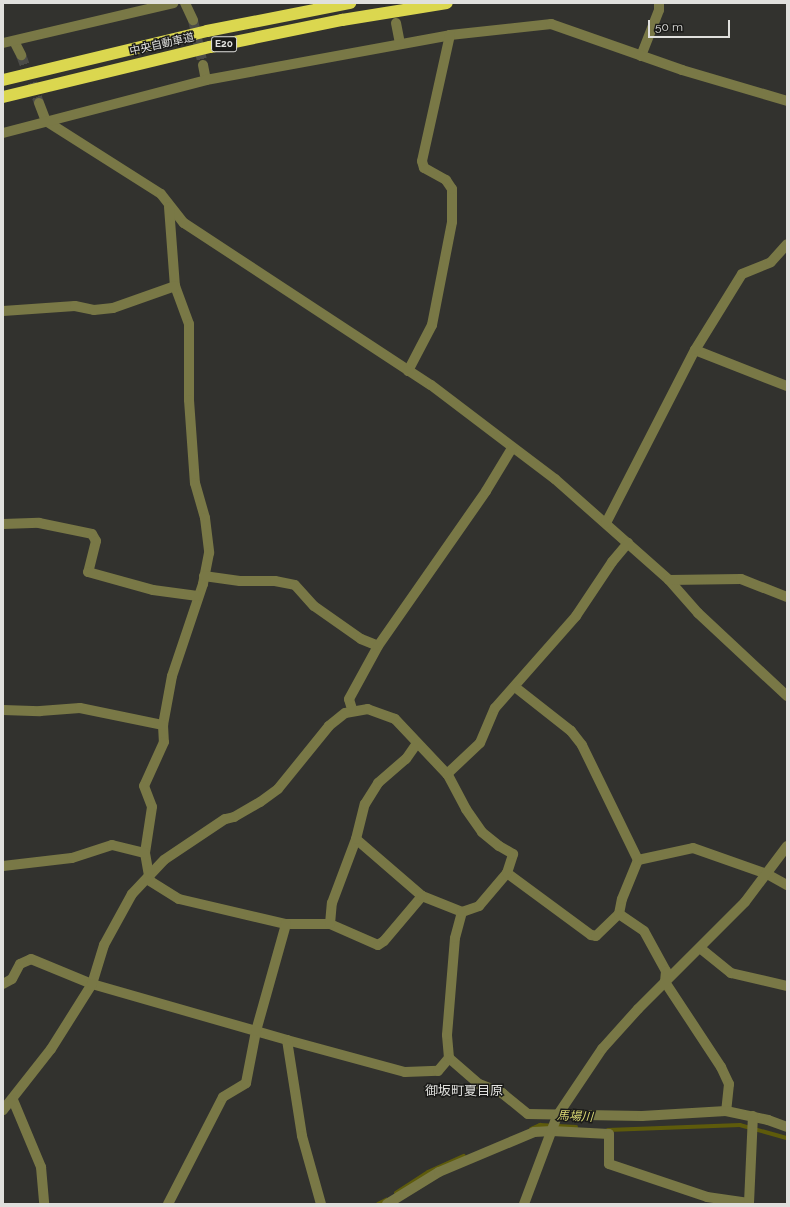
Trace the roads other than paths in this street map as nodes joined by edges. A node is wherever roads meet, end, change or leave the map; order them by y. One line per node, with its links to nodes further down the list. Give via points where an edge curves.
1 (173, 3): 9 (street)
2 (185, 3): 6 (street)
3 (350, 3): 15 (highway, 中央自動車道 / E20, via 207,31)
4 (447, 3): 17 (highway, 中央自動車道 / E20, via 342,20 210,47)
5 (659, 3): 13 (street, via 659,10)
6 (193, 20)
7 (396, 23): 11 (street)
8 (450, 35): 11 (street); 13 (street, via 551,24); 27 (street, via 422,162 424,168 446,180 452,189 452,222 432,325)
9 (14, 41): 10 (street); 12 (street)
10 (3, 43)
11 (400, 44): 16 (street)
12 (21, 55)
13 (641, 56): 18 (street)
14 (203, 65): 16 (street)
15 (3, 80)
16 (206, 80): 20 (street)
17 (3, 97)
18 (787, 101)
19 (39, 103): 20 (street)
20 (46, 121): 21 (street); 22 (street, via 161,194)
21 (3, 133)
22 (169, 207): 24 (street); 27 (street, via 184,223)
23 (787, 244): 26 (street, via 771,262 742,274)
24 (175, 286): 25 (street, via 113,308 94,310 75,306); 33 (street, via 189,324 189,400 195,483 205,518 209,553)
25 (3, 311)
26 (695, 350): 28 (street); 30 (street)
27 (408, 371): 29 (street, via 431,385)
28 (787, 386)
29 (512, 448): 30 (street, via 555,479); 37 (street, via 486,492)
30 (606, 523): 32 (street)
31 (3, 524): 35 (street, via 39,523 92,534 96,541 88,572 153,590)
32 (628, 543): 34 (street); 38 (street, via 612,562 576,616)
33 (204, 576): 35 (street); 37 (street, via 240,581 275,581 295,585 314,606 361,639)
34 (669, 580): 36 (street, via 741,579); 39 (street, via 698,613)
35 (198, 596): 42 (street, via 172,676)
36 (787, 597)
37 (378, 646): 40 (street, via 349,699)
38 (515, 687): 44 (street, via 495,708 480,743); 48 (street, via 571,731 582,745)
39 (787, 696)
40 (352, 709): 43 (street, via 375,710 388,715); 52 (street, via 333,722 278,789 241,813 225,819 164,860)
41 (3, 710): 42 (street, via 80,708)
42 (163, 725): 47 (street, via 164,742 144,786 152,808)
43 (417, 743): 44 (street); 45 (street, via 406,759 371,793 361,815)
44 (447, 774): 50 (street, via 482,832 513,854)
45 (356, 839): 54 (street); 58 (street, via 332,903)
46 (787, 846): 51 (street)
47 (145, 853): 49 (street, via 112,845 72,858); 52 (street)
48 (638, 860): 51 (street, via 693,848); 56 (street, via 622,899)
49 (3, 866)
50 (507, 873): 55 (street, via 479,906); 56 (street, via 530,887 591,935 600,934)
51 (767, 874): 53 (street); 59 (street, via 746,902)
52 (149, 875): 57 (street, via 150,881 179,899); 62 (street, via 132,894 104,945)
53 (787, 885)
54 (422, 896): 55 (street); 58 (street, via 378,945)
55 (462, 912): 66 (street, via 455,938 447,1035)
56 (619, 914): 60 (street, via 644,931 666,971)
57 (286, 924): 58 (street); 64 (street)
58 (330, 924)
59 (700, 948): 60 (street); 63 (street, via 731,973 747,978 771,980)
60 (665, 982): 69 (street, via 721,1067 729,1084); 70 (street, via 602,1049)
61 (3, 984): 62 (street, via 12,979 20,964 31,959)
62 (92, 984): 64 (street); 67 (street, via 51,1049)
63 (787, 986)
64 (256, 1031): 65 (street); 75 (street, via 246,1083 223,1097)
65 (287, 1040): 66 (street, via 405,1072 438,1072); 76 (street, via 302,1136)
66 (449, 1058): 70 (street, via 479,1084 502,1093 528,1114)
67 (13, 1100): 68 (street); 74 (street, via 41,1167)
68 (3, 1110)
69 (726, 1111): 70 (street, via 642,1116); 71 (street)
70 (556, 1117): 73 (street)
71 (753, 1118): 72 (street); 79 (street)
72 (787, 1127)
73 (552, 1131): 77 (street, via 534,1132 439,1172); 78 (street); 79 (street, via 609,1134 608,1164 707,1197)
74 (44, 1204)
75 (168, 1204)
76 (321, 1204)
77 (387, 1204)
78 (524, 1204)
79 (749, 1204)

